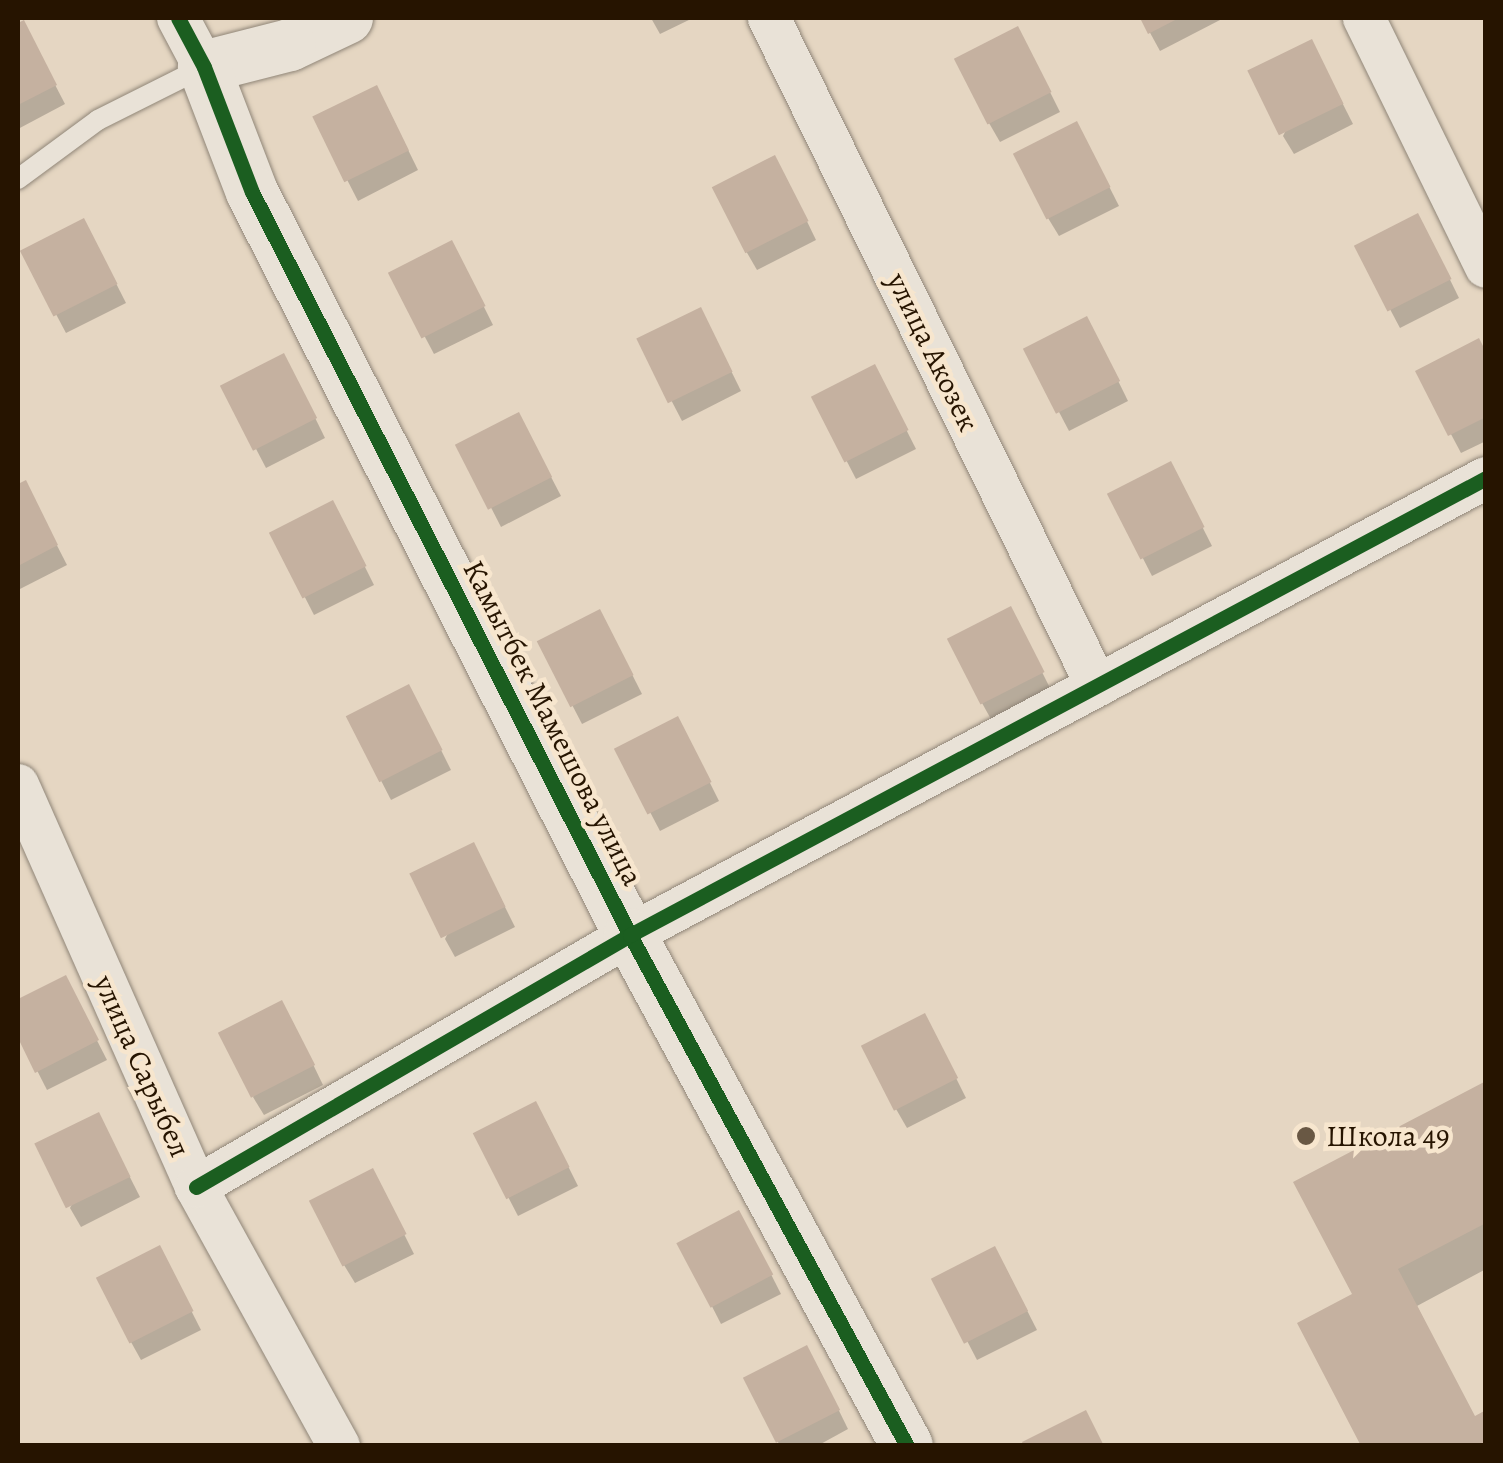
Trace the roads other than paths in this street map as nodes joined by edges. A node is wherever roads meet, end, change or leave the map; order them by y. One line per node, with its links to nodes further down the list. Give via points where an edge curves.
1 (178, 18): 5 (street)
2 (347, 18): 5 (street, via 290,45)
3 (770, 18): 9 (street, улица Акозек)
4 (1364, 18): 7 (street)
5 (204, 67): 6 (lane, via 98,120); 11 (street, Камытбек Мамешова улица, via 252,192)
6 (18, 179)
7 (1486, 267)
8 (1486, 478): 9 (street)
9 (1097, 686): 11 (street)
10 (18, 785): 12 (street, улица Сарыбел)
11 (630, 935): 12 (street); 14 (street, Камытбек Мамешова улица)
12 (196, 1187): 13 (street, улица Сарыбел)
13 (339, 1446)
14 (908, 1446)

